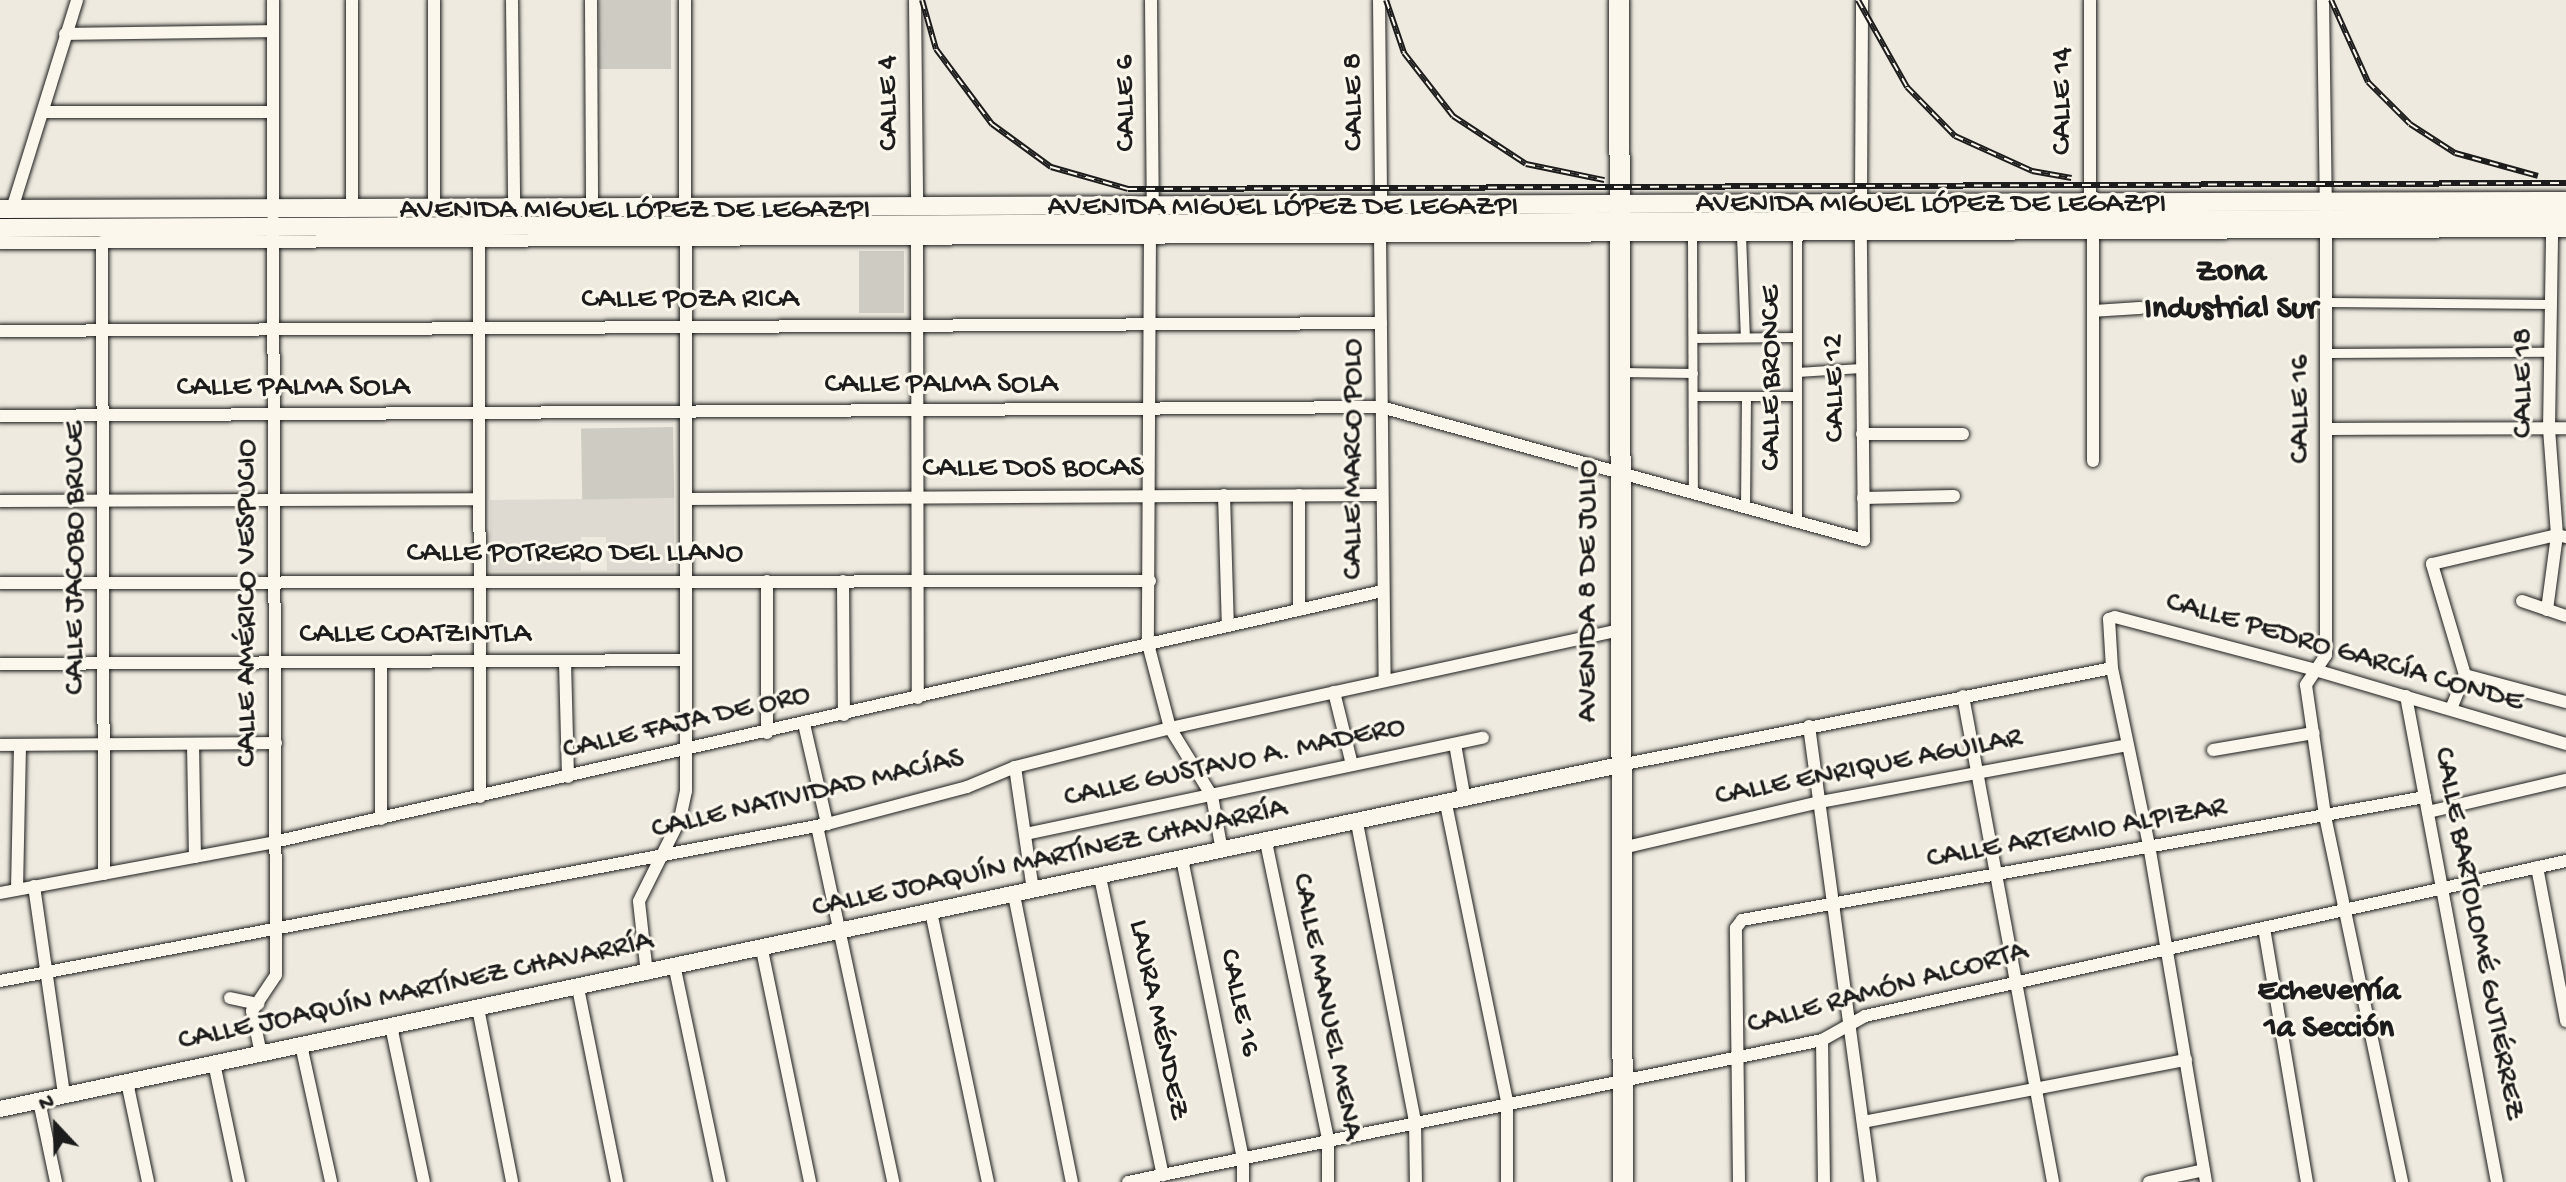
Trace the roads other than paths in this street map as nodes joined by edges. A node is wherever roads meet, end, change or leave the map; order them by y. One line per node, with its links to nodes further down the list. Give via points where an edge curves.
1 (77, 0): 16 (street)
2 (273, 0): 15 (street, CALLE AMÉRICO VESPUCIO)
3 (352, 0): 24 (street)
4 (434, 0): 25 (street)
5 (512, 0): 26 (street)
6 (591, 0): 27 (street)
7 (685, 0): 34 (street)
8 (915, 0): 23 (street, CALLE 4)
9 (1151, 0): 33 (street, CALLE 6)
10 (1379, 0): 22 (street, CALLE 8)
11 (1619, 0): 32 (main road, AVENIDA 8 DE JULIO)
12 (1862, 0): 19 (street)
13 (2090, 0): 20 (street, CALLE 14)
14 (2323, 0): 30 (street, CALLE 16)
15 (273, 31): 16 (street); 18 (street, CALLE AMÉRICO VESPUCIO)
16 (65, 34): 17 (street)
17 (43, 112): 18 (street); 28 (street)
18 (273, 112): 35 (street, CALLE AMÉRICO VESPUCIO)
19 (1861, 201): 20 (main road, AVENIDA MIGUEL LÓPEZ DE LEGAZPI); 32 (main road, AVENIDA MIGUEL LÓPEZ DE LEGAZPI)
20 (2090, 201): 30 (main road, AVENIDA MIGUEL LÓPEZ DE LEGAZPI)
21 (2566, 201): 30 (main road, AVENIDA MIGUEL LÓPEZ DE LEGAZPI)
22 (1381, 204): 29 (main road, AVENIDA MIGUEL LÓPEZ DE LEGAZPI); 32 (main road, AVENIDA MIGUEL LÓPEZ DE LEGAZPI)
23 (917, 206): 33 (main road, AVENIDA MIGUEL LÓPEZ DE LEGAZPI); 34 (main road, AVENIDA MIGUEL LÓPEZ DE LEGAZPI)
24 (352, 208): 25 (main road, AVENIDA MIGUEL LÓPEZ DE LEGAZPI); 35 (main road, AVENIDA MIGUEL LÓPEZ DE LEGAZPI)
25 (434, 208): 26 (main road, AVENIDA MIGUEL LÓPEZ DE LEGAZPI)
26 (514, 208): 27 (main road, AVENIDA MIGUEL LÓPEZ DE LEGAZPI)
27 (592, 208): 34 (main road, AVENIDA MIGUEL LÓPEZ DE LEGAZPI)
28 (6, 209): 35 (main road, AVENIDA MIGUEL LÓPEZ DE LEGAZPI)
29 (1340, 213): 32 (main road, AVENIDA MIGUEL LÓPEZ DE LEGAZPI); 33 (main road, AVENIDA MIGUEL LÓPEZ DE LEGAZPI)
30 (2326, 217): 31 (main road, AVENIDA MIGUEL LÓPEZ DE LEGAZPI); 32 (main road, AVENIDA MIGUEL LÓPEZ DE LEGAZPI); 37 (street, AVENIDA MIGUEL LÓPEZ DE LEGAZPI); 39 (street, AVENIDA MIGUEL LÓPEZ DE LEGAZPI); 49 (street, CALLE 16)
31 (2566, 218)
32 (1620, 220): 41 (street, AVENIDA MIGUEL LÓPEZ DE LEGAZPI); 44 (street, AVENIDA MIGUEL LÓPEZ DE LEGAZPI); 67 (main road, AVENIDA 8 DE JULIO)
33 (1151, 221): 34 (main road, AVENIDA MIGUEL LÓPEZ DE LEGAZPI); 44 (street, AVENIDA MIGUEL LÓPEZ DE LEGAZPI); 45 (street, AVENIDA MIGUEL LÓPEZ DE LEGAZPI); 54 (street, CALLE 6)
34 (686, 224): 35 (main road, AVENIDA MIGUEL LÓPEZ DE LEGAZPI); 45 (street, AVENIDA MIGUEL LÓPEZ DE LEGAZPI); 46 (street, AVENIDA MIGUEL LÓPEZ DE LEGAZPI); 58 (street)
35 (273, 225): 36 (main road, AVENIDA MIGUEL LÓPEZ DE LEGAZPI); 46 (street, AVENIDA MIGUEL LÓPEZ DE LEGAZPI); 47 (street, AVENIDA MIGUEL LÓPEZ DE LEGAZPI); 56 (street, CALLE AMÉRICO VESPUCIO)
36 (0, 228)
37 (2552, 231): 38 (street, AVENIDA MIGUEL LÓPEZ DE LEGAZPI); 50 (street, CALLE 18)
38 (2566, 231)
39 (2093, 233): 40 (street, AVENIDA MIGUEL LÓPEZ DE LEGAZPI); 52 (street)
40 (1861, 234): 43 (street, AVENIDA MIGUEL LÓPEZ DE LEGAZPI); 66 (street, CALLE 12)
41 (1692, 235): 42 (street, AVENIDA MIGUEL LÓPEZ DE LEGAZPI); 63 (street)
42 (1741, 235): 43 (street, AVENIDA MIGUEL LÓPEZ DE LEGAZPI); 61 (street)
43 (1797, 235): 62 (street, CALLE BRONCE)
44 (1380, 236): 53 (street, CALLE MARCO POLO)
45 (917, 238): 55 (street)
46 (479, 241): 57 (street)
47 (102, 242): 48 (street, AVENIDA MIGUEL LÓPEZ DE LEGAZPI); 59 (street, CALLE JACOBO BRUCE)
48 (0, 243)
49 (2328, 302): 50 (street); 65 (street, CALLE 16)
50 (2551, 304): 64 (street, CALLE 18)
51 (2141, 308): 52 (street)
52 (2093, 311): 86 (street)
53 (1381, 323): 54 (street, CALLE POZA RICA); 73 (street, CALLE MARCO POLO)
54 (1149, 324): 55 (street, CALLE POZA RICA); 74 (street, CALLE 6)
55 (917, 326): 58 (street, CALLE POZA RICA); 75 (street)
56 (274, 327): 57 (street, CALLE POZA RICA); 59 (street, CALLE POZA RICA); 77 (street, CALLE AMÉRICO VESPUCIO)
57 (479, 327): 58 (street, CALLE POZA RICA); 78 (street)
58 (686, 327): 76 (street)
59 (102, 330): 60 (street, CALLE POZA RICA); 80 (street, CALLE JACOBO BRUCE)
60 (0, 331)
61 (1745, 337): 62 (street); 63 (street)
62 (1797, 337): 68 (street, CALLE BRONCE)
63 (1693, 338): 69 (street)
64 (2550, 352): 65 (street); 83 (street, CALLE 18)
65 (2328, 353): 82 (street, CALLE 16)
66 (1861, 368): 68 (street); 84 (street, CALLE 12)
67 (1620, 372): 69 (street); 87 (main road, AVENIDA 8 DE JULIO)
68 (1797, 372): 72 (street, CALLE BRONCE)
69 (1693, 373): 70 (street)
70 (1693, 396): 71 (street); 88 (street)
71 (1746, 396): 72 (street); 101 (street)
72 (1797, 396): 102 (street, CALLE BRONCE)
73 (1381, 407): 74 (street, CALLE PALMA SOLA); 87 (street, CALLE PALMA SOLA); 92 (street, CALLE MARCO POLO)
74 (1149, 410): 75 (street, CALLE PALMA SOLA); 89 (street, CALLE 6)
75 (918, 412): 76 (street, CALLE PALMA SOLA); 94 (street)
76 (685, 413): 78 (street, CALLE PALMA SOLA); 97 (street)
77 (275, 414): 78 (street, CALLE PALMA SOLA); 80 (street, CALLE PALMA SOLA); 98 (street, CALLE AMÉRICO VESPUCIO)
78 (479, 414): 96 (street)
79 (0, 416): 80 (street, CALLE PALMA SOLA)
80 (103, 416): 100 (street, CALLE JACOBO BRUCE)
81 (2566, 428): 83 (street)
82 (2329, 429): 83 (street); 130 (street, CALLE 16, via 2326,655)
83 (2549, 429): 103 (street, CALLE 18)
84 (1862, 434): 85 (street); 95 (street, CALLE 12)
85 (1963, 434)
86 (2093, 461)
87 (1621, 474): 88 (street, CALLE PALMA SOLA); 120 (main road, AVENIDA 8 DE JULIO)
88 (1693, 493): 101 (street, CALLE PALMA SOLA)
89 (1150, 495): 90 (street, CALLE DOS BOCAS); 94 (street, CALLE DOS BOCAS); 111 (street, CALLE 6)
90 (1224, 495): 91 (street, CALLE DOS BOCAS); 119 (street)
91 (1299, 495): 92 (street, CALLE DOS BOCAS); 116 (street)
92 (1381, 495): 114 (street, CALLE MARCO POLO)
93 (1954, 496): 95 (street)
94 (918, 497): 97 (street, CALLE DOS BOCAS); 110 (street)
95 (1863, 498): 104 (street, CALLE 12)
96 (479, 499): 98 (street); 106 (street)
97 (686, 499): 107 (street)
98 (276, 500): 100 (street); 105 (street, CALLE AMÉRICO VESPUCIO)
99 (0, 501): 100 (street)
100 (103, 501): 112 (street, CALLE JACOBO BRUCE)
101 (1745, 508): 102 (street, CALLE PALMA SOLA)
102 (1797, 522): 104 (street, CALLE PALMA SOLA)
103 (2562, 536): 117 (street, CALLE 18); 131 (street, via 2432,564)
104 (1864, 540)
105 (276, 581): 106 (street, CALLE POTRERO DEL LLANO); 112 (street, CALLE POTRERO DEL LLANO); 123 (street, CALLE AMÉRICO VESPUCIO)
106 (480, 581): 107 (street, CALLE POTRERO DEL LLANO); 125 (street)
107 (686, 581): 108 (street, CALLE POTRERO DEL LLANO); 122 (street)
108 (767, 581): 109 (street, CALLE POTRERO DEL LLANO); 143 (street)
109 (843, 581): 110 (street, CALLE POTRERO DEL LLANO); 139 (street)
110 (918, 581): 111 (street, CALLE POTRERO DEL LLANO); 136 (street)
111 (1150, 581): 121 (street, CALLE 6)
112 (105, 582): 113 (street, CALLE POTRERO DEL LLANO); 127 (street, CALLE JACOBO BRUCE)
113 (0, 583)
114 (1382, 591): 116 (street, CALLE FAJA DE ORO); 132 (street, CALLE MARCO POLO)
115 (2522, 601): 117 (street)
116 (1299, 610): 119 (street, CALLE FAJA DE ORO)
117 (2547, 610): 118 (street)
118 (2566, 616)
119 (1228, 626): 121 (street, CALLE FAJA DE ORO)
120 (1621, 630): 132 (street, CALLE NATIVIDAD MACÍAS); 157 (main road, AVENIDA 8 DE JULIO)
121 (1148, 644): 136 (street, CALLE FAJA DE ORO); 142 (street, CALLE 6)
122 (686, 660): 126 (street, CALLE COATZINTLA); 155 (street)
123 (275, 662): 124 (street, CALLE COATZINTLA); 127 (street, CALLE COATZINTLA); 146 (street, CALLE AMÉRICO VESPUCIO)
124 (381, 662): 125 (street, CALLE COATZINTLA); 170 (street)
125 (480, 662): 126 (street, CALLE COATZINTLA); 163 (street)
126 (565, 662): 160 (street)
127 (104, 663): 128 (street, CALLE COATZINTLA); 147 (street, CALLE JACOBO BRUCE)
128 (0, 664)
129 (2112, 668): 130 (street, CALLE PEDRO GARCÍA CONDE, via 2109,619 2115,617); 134 (street, CALLE JOAQUÍN MARTÍNEZ CHAVARRÍA); 153 (street)
130 (2315, 670): 135 (street, CALLE PEDRO GARCÍA CONDE); 144 (street, CALLE 16, via 2306,685)
131 (2465, 675): 137 (street); 138 (street)
132 (1385, 680): 133 (street, CALLE NATIVIDAD MACÍAS)
133 (1334, 692): 142 (street, CALLE NATIVIDAD MACÍAS); 156 (street)
134 (1963, 696): 141 (street, CALLE JOAQUÍN MARTÍNEZ CHAVARRÍA); 159 (street)
135 (2406, 696): 138 (street, CALLE PEDRO GARCÍA CONDE); 164 (street, CALLE BARTOLOMÉ GUTIÉRREZ)
136 (918, 698): 139 (street, CALLE FAJA DE ORO)
137 (2566, 702)
138 (2451, 709): 150 (street, CALLE PEDRO GARCÍA CONDE)
139 (844, 715): 140 (street, CALLE FAJA DE ORO)
140 (804, 724): 143 (street, CALLE FAJA DE ORO); 172 (street)
141 (1809, 726): 157 (street, CALLE JOAQUÍN MARTÍNEZ CHAVARRÍA); 166 (street)
142 (1170, 728): 158 (street, CALLE NATIVIDAD MACÍAS); 162 (street, CALLE 6)
143 (767, 733): 155 (street, CALLE FAJA DE ORO)
144 (2314, 733): 154 (street); 169 (street, CALLE 16)
145 (1483, 738): 149 (street, CALLE GUSTAVO A. MADERO)
146 (276, 743): 148 (street); 174 (street, CALLE AMÉRICO VESPUCIO)
147 (103, 744): 148 (street); 152 (street); 184 (street, CALLE JACOBO BRUCE)
148 (193, 744): 179 (street)
149 (1455, 744): 156 (street, CALLE GUSTAVO A. MADERO); 165 (street)
150 (2566, 744)
151 (0, 745): 152 (street)
152 (20, 745): 189 (street)
153 (2127, 745): 159 (street, CALLE ENRIQUE AGUILAR); 177 (street)
154 (2213, 750)
155 (687, 752): 160 (street, CALLE FAJA DE ORO); 180 (street, via 680,819)
156 (1352, 765): 162 (street, CALLE GUSTAVO A. MADERO)
157 (1620, 765): 165 (street, CALLE JOAQUÍN MARTÍNEZ CHAVARRÍA); 176 (main road, AVENIDA 8 DE JULIO)
158 (1015, 767): 172 (street, CALLE NATIVIDAD MACÍAS, via 967,787); 173 (street)
159 (1977, 772): 166 (street, CALLE ENRIQUE AGUILAR); 186 (street)
160 (568, 777): 163 (street, CALLE FAJA DE ORO)
161 (2566, 780): 168 (street)
162 (1212, 796): 173 (street, CALLE GUSTAVO A. MADERO); 178 (street)
163 (480, 797): 170 (street, CALLE FAJA DE ORO)
164 (2425, 797): 168 (street, CALLE BARTOLOMÉ GUTIÉRREZ); 169 (street, CALLE ARTEMIO ALPIZAR)
165 (1465, 800): 167 (street, CALLE JOAQUÍN MARTÍNEZ CHAVARRÍA)
166 (1820, 802): 176 (street, CALLE ENRIQUE AGUILAR); 193 (street)
167 (1446, 804): 171 (street, CALLE JOAQUÍN MARTÍNEZ CHAVARRÍA); 224 (street)
168 (2428, 812): 188 (street, CALLE BARTOLOMÉ GUTIÉRREZ)
169 (2325, 816): 177 (street, CALLE ARTEMIO ALPIZAR); 194 (street, CALLE 16)
170 (381, 819): 174 (street, CALLE FAJA DE ORO)
171 (1357, 823): 175 (street, CALLE JOAQUÍN MARTÍNEZ CHAVARRÍA); 226 (street)
172 (822, 825): 180 (street, CALLE NATIVIDAD MACÍAS); 198 (street)
173 (1026, 834): 190 (street)
174 (274, 842): 179 (street, CALLE FAJA DE ORO); 197 (street, CALLE AMÉRICO VESPUCIO)
175 (1266, 842): 178 (street, CALLE JOAQUÍN MARTÍNEZ CHAVARRÍA); 228 (street, CALLE MANUEL MENA)
176 (1622, 848): 219 (main road, AVENIDA 8 DE JULIO)
177 (2150, 850): 186 (street, CALLE ARTEMIO ALPIZAR); 199 (street)
178 (1222, 851): 181 (street, CALLE JOAQUÍN MARTÍNEZ CHAVARRÍA)
179 (195, 857): 184 (street, CALLE FAJA DE ORO)
180 (656, 859): 197 (street, CALLE NATIVIDAD MACÍAS); 203 (street, via 639,901)
181 (1182, 859): 185 (street, CALLE JOAQUÍN MARTÍNEZ CHAVARRÍA); 229 (street, CALLE 16)
182 (2566, 861): 183 (street, CALLE RAMÓN ALCORTA)
183 (2537, 867): 188 (street, CALLE RAMÓN ALCORTA); 210 (street)
184 (104, 874): 187 (street, CALLE FAJA DE ORO)
185 (1100, 877): 190 (street, CALLE JOAQUÍN MARTÍNEZ CHAVARRÍA); 230 (street, LAURA MÉNDEZ)
186 (1997, 877): 193 (street, CALLE ARTEMIO ALPIZAR); 204 (street)
187 (34, 886): 189 (street, CALLE FAJA DE ORO); 202 (street)
188 (2442, 888): 194 (street, CALLE RAMÓN ALCORTA); 257 (street, CALLE BARTOLOMÉ GUTIÉRREZ)
189 (17, 889): 191 (street, CALLE FAJA DE ORO)
190 (1033, 891): 192 (street, CALLE JOAQUÍN MARTÍNEZ CHAVARRÍA)
191 (0, 893)
192 (1014, 895): 195 (street, CALLE JOAQUÍN MARTÍNEZ CHAVARRÍA); 243 (street)
193 (1834, 905): 211 (street); 216 (street, CALLE ARTEMIO ALPIZAR, via 1738,923)
194 (2344, 910): 196 (street, CALLE RAMÓN ALCORTA); 256 (street, CALLE 16)
195 (931, 912): 198 (street, CALLE JOAQUÍN MARTÍNEZ CHAVARRÍA); 242 (street)
196 (2264, 928): 199 (street, CALLE RAMÓN ALCORTA); 255 (street)
197 (275, 929): 202 (street, CALLE NATIVIDAD MACÍAS); 208 (street, CALLE AMÉRICO VESPUCIO, via 274,983)
198 (842, 933): 200 (street, CALLE JOAQUÍN MARTÍNEZ CHAVARRÍA); 241 (street)
199 (2167, 947): 204 (street, CALLE RAMÓN ALCORTA); 217 (street)
200 (762, 950): 201 (street, CALLE JOAQUÍN MARTÍNEZ CHAVARRÍA); 240 (street)
201 (675, 969): 203 (street, CALLE JOAQUÍN MARTÍNEZ CHAVARRÍA); 239 (street)
202 (47, 972): 205 (street, CALLE NATIVIDAD MACÍAS); 222 (street)
203 (647, 974): 206 (street, CALLE JOAQUÍN MARTÍNEZ CHAVARRÍA)
204 (2017, 980): 211 (street, CALLE RAMÓN ALCORTA, via 1865,1016); 221 (street)
205 (0, 981)
206 (578, 988): 209 (street, CALLE JOAQUÍN MARTÍNEZ CHAVARRÍA); 238 (street)
207 (230, 998): 208 (street)
208 (258, 1004): 215 (street, CALLE AMÉRICO VESPUCIO, via 251,1018)
209 (478, 1008): 212 (street, CALLE JOAQUÍN MARTÍNEZ CHAVARRÍA); 237 (street)
210 (2566, 1021)
211 (1850, 1025): 213 (street, CALLE RAMÓN ALCORTA); 227 (street)
212 (391, 1026): 214 (street, CALLE JOAQUÍN MARTÍNEZ CHAVARRÍA); 236 (street)
213 (1822, 1040): 216 (street, CALLE RAMÓN ALCORTA); 251 (street)
214 (301, 1045): 215 (street, CALLE JOAQUÍN MARTÍNEZ CHAVARRÍA); 235 (street)
215 (261, 1054): 218 (street, CALLE JOAQUÍN MARTÍNEZ CHAVARRÍA)
216 (1739, 1057): 219 (street, CALLE RAMÓN ALCORTA); 250 (street)
217 (2186, 1060): 221 (street); 231 (street)
218 (214, 1063): 220 (street, CALLE JOAQUÍN MARTÍNEZ CHAVARRÍA); 234 (street)
219 (1623, 1080): 224 (street, CALLE RAMÓN ALCORTA); 249 (main road, AVENIDA 8 DE JULIO)
220 (127, 1082): 222 (street, CALLE JOAQUÍN MARTÍNEZ CHAVARRÍA); 233 (street)
221 (2036, 1088): 227 (street); 253 (street)
222 (64, 1095): 223 (street, CALLE JOAQUÍN MARTÍNEZ CHAVARRÍA)
223 (39, 1101): 225 (street, CALLE JOAQUÍN MARTÍNEZ CHAVARRÍA); 232 (street)
224 (1507, 1102): 226 (street, CALLE RAMÓN ALCORTA); 248 (street)
225 (0, 1109)
226 (1415, 1121): 228 (street, CALLE RAMÓN ALCORTA); 247 (street)
227 (1863, 1122): 252 (street)
228 (1328, 1140): 229 (street, CALLE RAMÓN ALCORTA); 246 (street, CALLE MANUEL MENA)
229 (1243, 1158): 230 (street, CALLE RAMÓN ALCORTA); 245 (street, CALLE 16)
230 (1163, 1175): 244 (street, CALLE RAMÓN ALCORTA)
231 (2205, 1176): 254 (street)
232 (56, 1182)
233 (148, 1182)
234 (239, 1182)
235 (331, 1182)
236 (424, 1182)
237 (512, 1182)
238 (617, 1182)
239 (720, 1182)
240 (810, 1182)
241 (893, 1182)
242 (988, 1182)
243 (1072, 1182)
244 (1128, 1182)
245 (1243, 1182)
246 (1328, 1182)
247 (1416, 1182)
248 (1507, 1182)
249 (1623, 1182)
250 (1739, 1182)
251 (1824, 1182)
252 (1871, 1182)
253 (2053, 1182)
254 (2149, 1182)
255 (2307, 1182)
256 (2402, 1182)
257 (2497, 1182)

